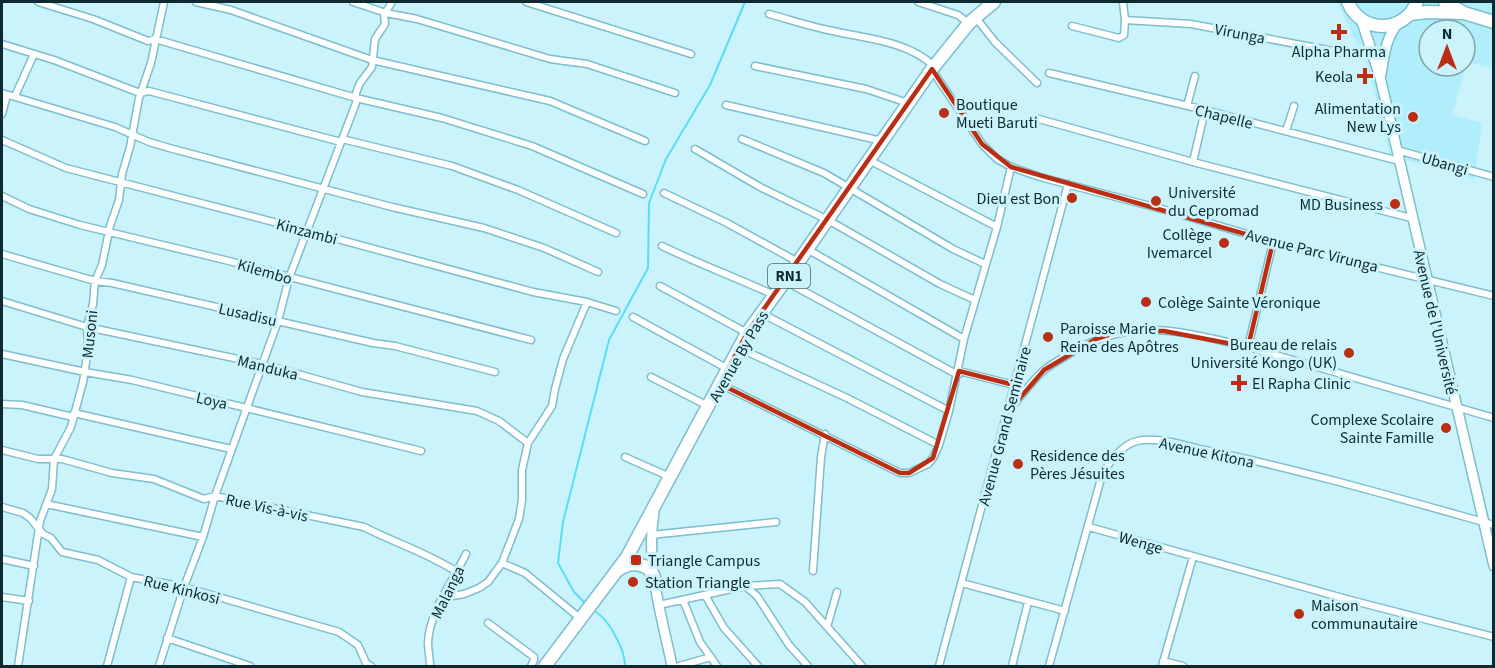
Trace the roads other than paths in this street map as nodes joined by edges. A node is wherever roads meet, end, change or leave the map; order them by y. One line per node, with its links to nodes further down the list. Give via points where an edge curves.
1 (38, 2): 23 (street, via 148,41)
2 (164, 2): 23 (street, Musoni)
3 (196, 2): 28 (street, via 231,10)
4 (353, 2): 13 (street)
5 (392, 2): 13 (street)
6 (526, 2): 27 (street)
7 (918, 2): 18 (street)
8 (994, 2): 18 (highway, Avenue By Pass / RN1)
9 (1123, 2): 19 (street)
10 (1348, 2): 17 (highway)
11 (1417, 2): 16 (highway)
12 (1445, 2): 14 (highway)
13 (386, 13): 28 (street, via 385,24 375,39); 36 (street, via 550,59 587,64)
14 (1464, 13): 16 (highway); 20 (highway)
15 (769, 14): 30 (street, via 895,44)
16 (1410, 14): 21 (highway)
17 (1361, 19): 21 (highway, via 1379,26); 25 (street, Avenue de l'Université)
18 (972, 20): 30 (highway, Avenue By Pass / RN1); 34 (street)
19 (1125, 20): 22 (street, via 1124,35 1119,38); 25 (street, Virunga, via 1191,24 1338,52)
20 (1494, 22)
21 (1398, 23): 33 (street, via 1391,31)
22 (1072, 26)
23 (155, 39): 35 (street, Musoni); 39 (street)
24 (2, 44): 26 (street)
25 (1373, 53): 33 (street, Avenue de l'Université)
26 (34, 54): 35 (street); 38 (street)
27 (691, 54)
28 (372, 60): 39 (street); 52 (street, via 550,101)
29 (755, 66): 40 (street, via 866,89)
30 (933, 67): 40 (highway, Avenue By Pass / RN1); 59 (street, Avenue Parc Virunga, via 982,144)
31 (1049, 73): 42 (street, Chapelle)
32 (1195, 76): 42 (street)
33 (1380, 77): 55 (street, Avenue de l'Université)
34 (1037, 83)
35 (140, 93): 48 (street, Musoni); 50 (street, via 149,91)
36 (675, 93)
37 (4, 94): 38 (street); 45 (street)
38 (15, 96): 48 (street)
39 (356, 98): 50 (street); 66 (street, via 442,118 532,146)
40 (908, 103): 53 (highway, Avenue By Pass / RN1)
41 (726, 105): 53 (street)
42 (1187, 106): 44 (street, Chapelle)
43 (1294, 106): 47 (street)
44 (1204, 110): 47 (street, Chapelle); 58 (street)
45 (2, 114)
46 (1039, 119): 58 (street)
47 (1286, 131): 57 (street, Chapelle)
48 (132, 134): 61 (street, Musoni); 64 (street)
49 (2, 140): 61 (street, Kinzambi, via 66,168)
50 (342, 140): 64 (street); 73 (street, via 452,166)
51 (742, 140): 63 (street, via 824,173)
52 (645, 141)
53 (883, 141): 56 (highway, Avenue By Pass / RN1)
54 (695, 149): 69 (street)
55 (1397, 150): 57 (street, Avenue de l'Université); 60 (street, Ubangi)
56 (869, 160): 63 (highway, Avenue By Pass / RN1); 70 (street)
57 (1399, 161): 68 (street, Avenue de l'Université)
58 (1193, 162): 68 (street)
59 (1011, 167): 62 (street, Avenue Parc Virunga); 70 (street)
60 (1494, 177)
61 (121, 183): 71 (street, Kinzambi); 72 (street, Musoni)
62 (1068, 184): 74 (street, Avenue Parc Virunga); 109 (street, Avenue Grand Seminaire)
63 (849, 188): 69 (highway, Avenue By Pass / RN1); 79 (street)
64 (323, 190): 71 (street); 80 (street, via 484,228)
65 (664, 193): 78 (street)
66 (643, 194)
67 (2, 196): 72 (street, Kilembo, via 29,209)
68 (1411, 218): 82 (street, Avenue de l'Université)
69 (828, 220): 76 (highway, Avenue By Pass / RN1); 88 (street)
70 (997, 227): 79 (street)
71 (308, 231): 81 (street); 90 (street, Kinzambi, via 533,292)
72 (109, 233): 81 (street, Kilembo); 83 (street, Musoni)
73 (616, 233)
74 (1273, 242): 82 (street, Avenue Parc Virunga); 99 (street)
75 (662, 246): 86 (street)
76 (807, 249): 78 (highway, Avenue By Pass / RN1); 97 (street)
77 (2, 254): 83 (street, Lusadisu)
78 (798, 262): 84 (highway, Avenue By Pass / RN1)
79 (985, 264): 88 (street)
80 (598, 272)
81 (290, 278): 94 (street); 98 (street, Kilembo)
82 (1425, 279): 87 (street, Avenue Parc Virunga); 112 (street, Avenue de l'Université)
83 (95, 281): 94 (street, Lusadisu); 95 (street, Musoni)
84 (785, 281): 86 (highway, Avenue By Pass / RN1); 106 (street)
85 (660, 286): 96 (street)
86 (775, 295): 92 (highway, Avenue By Pass / RN1)
87 (1494, 296)
88 (975, 300): 97 (street)
89 (2, 302): 95 (street, Manduka)
90 (587, 302): 91 (street, Kinzambi); 119 (street, via 563,359 552,406)
91 (616, 311)
92 (761, 312): 96 (highway, Avenue By Pass / RN1); 114 (street)
93 (633, 317): 103 (street)
94 (278, 321): 102 (street); 105 (street, Lusadisu)
95 (87, 327): 102 (street, Manduka); 104 (street, Musoni)
96 (747, 333): 100 (highway, Avenue By Pass / RN1)
97 (964, 339): 106 (street)
98 (531, 340)
99 (1248, 347): 112 (street); 115 (street, via 1164,331 1120,331 1096,339 1044,370)
100 (739, 348): 103 (highway, Avenue By Pass / RN1); 120 (street)
101 (2, 354): 104 (street, Loya)
102 (262, 364): 113 (street); 119 (street, Manduka, via 362,392 477,411 499,421)
103 (728, 369): 108 (highway, Avenue By Pass / RN1)
104 (85, 372): 113 (street, Loya); 116 (street, Musoni)
105 (495, 372)
106 (958, 373): 109 (street); 114 (street)
107 (651, 377): 111 (street)
108 (720, 384): 111 (highway, Avenue By Pass / RN1); 118 (street)
109 (1014, 385): 115 (street, Avenue Grand Seminaire)
110 (2, 404): 116 (street)
111 (708, 406): 126 (highway, Avenue By Pass / RN1)
112 (1456, 408): 117 (street); 132 (street, Avenue de l'Université)
113 (246, 409): 121 (street); 123 (street, Loya)
114 (949, 411): 120 (street)
115 (1007, 413): 149 (street, Avenue Grand Seminaire)
116 (73, 415): 121 (street); 125 (street, Musoni)
117 (1494, 418)
118 (825, 434): 120 (street, via 900,473 928,464); 144 (street)
119 (528, 443): 141 (street, via 519,519)
120 (939, 446)
121 (231, 449): 127 (street)
122 (2, 450): 125 (street, Rue Vis-à-vis)
123 (421, 451)
124 (625, 457): 126 (street)
125 (54, 459): 127 (street, Rue Vis-à-vis, via 154,479 204,499); 128 (street, Musoni)
126 (670, 477): 129 (highway, Avenue By Pass / RN1)
127 (215, 496): 137 (street); 145 (street, Rue Vis-à-vis, via 364,527 432,556)
128 (46, 504): 135 (street, Musoni); 137 (street)
129 (655, 506): 136 (street); 146 (highway, Avenue By Pass / RN1)
130 (2, 507): 135 (street, Rue Kinkosi, via 23,513)
131 (776, 522): 136 (street)
132 (1483, 522): 133 (street, Avenue Kitona); 134 (street, Avenue Kitona, via 1305,474 1154,440 1125,446 1108,464); 143 (street, Avenue de l'Université)
133 (1494, 525)
134 (1089, 527): 139 (street, Wenge); 160 (street, Avenue Kitona)
135 (39, 528): 142 (street, Musoni); 147 (street, Rue Kinkosi, via 62,552 98,560)
136 (651, 535): 148 (street)
137 (203, 537): 151 (street)
138 (466, 554): 145 (street, Malanga)
139 (1193, 557): 165 (street, Wenge); 169 (street)
140 (2, 559): 142 (street)
141 (502, 563): 155 (street, via 479,588); 161 (street, via 525,573)
142 (34, 566): 157 (street, Musoni)
143 (1494, 566)
144 (813, 571)
145 (457, 572): 155 (street, Malanga)
146 (615, 572): 148 (highway, via 634,564 647,567); 161 (highway, Avenue By Pass / RN1)
147 (131, 577): 151 (street, Rue Kinkosi); 171 (street)
148 (654, 577): 159 (street)
149 (962, 583): 158 (street); 183 (street, Avenue Grand Seminaire)
150 (745, 586): 153 (street); 163 (street, via 780,584 805,602); 181 (street)
151 (184, 587): 164 (street); 168 (street, Rue Kinkosi, via 339,632 358,645)
152 (837, 592): 163 (street)
153 (705, 595): 156 (street); 180 (street, via 724,628)
154 (2, 597): 157 (street)
155 (441, 598): 174 (street, Malanga, via 428,643)
156 (683, 600): 159 (street); 166 (street, via 700,642)
157 (29, 601): 170 (street, Musoni)
158 (1028, 602): 160 (street); 184 (street)
159 (659, 605): 177 (street)
160 (1065, 611): 185 (street, Avenue Kitona)
161 (581, 619): 176 (highway, Avenue By Pass / RN1)
162 (488, 623): 175 (street, via 534,657)
163 (827, 627): 182 (street)
164 (167, 638): 167 (street); 172 (street)
165 (1494, 638)
166 (711, 657): 178 (street); 179 (street)
167 (227, 663): 173 (street)
168 (368, 664)
169 (1162, 664): 186 (street)
170 (18, 666)
171 (107, 666)
172 (159, 666)
173 (250, 666)
174 (430, 666)
175 (531, 666)
176 (545, 666)
177 (672, 666)
178 (679, 666)
179 (717, 666)
180 (758, 666)
181 (808, 666)
182 (862, 666)
183 (939, 666)
184 (1012, 666)
185 (1049, 666)
186 (1183, 666)

